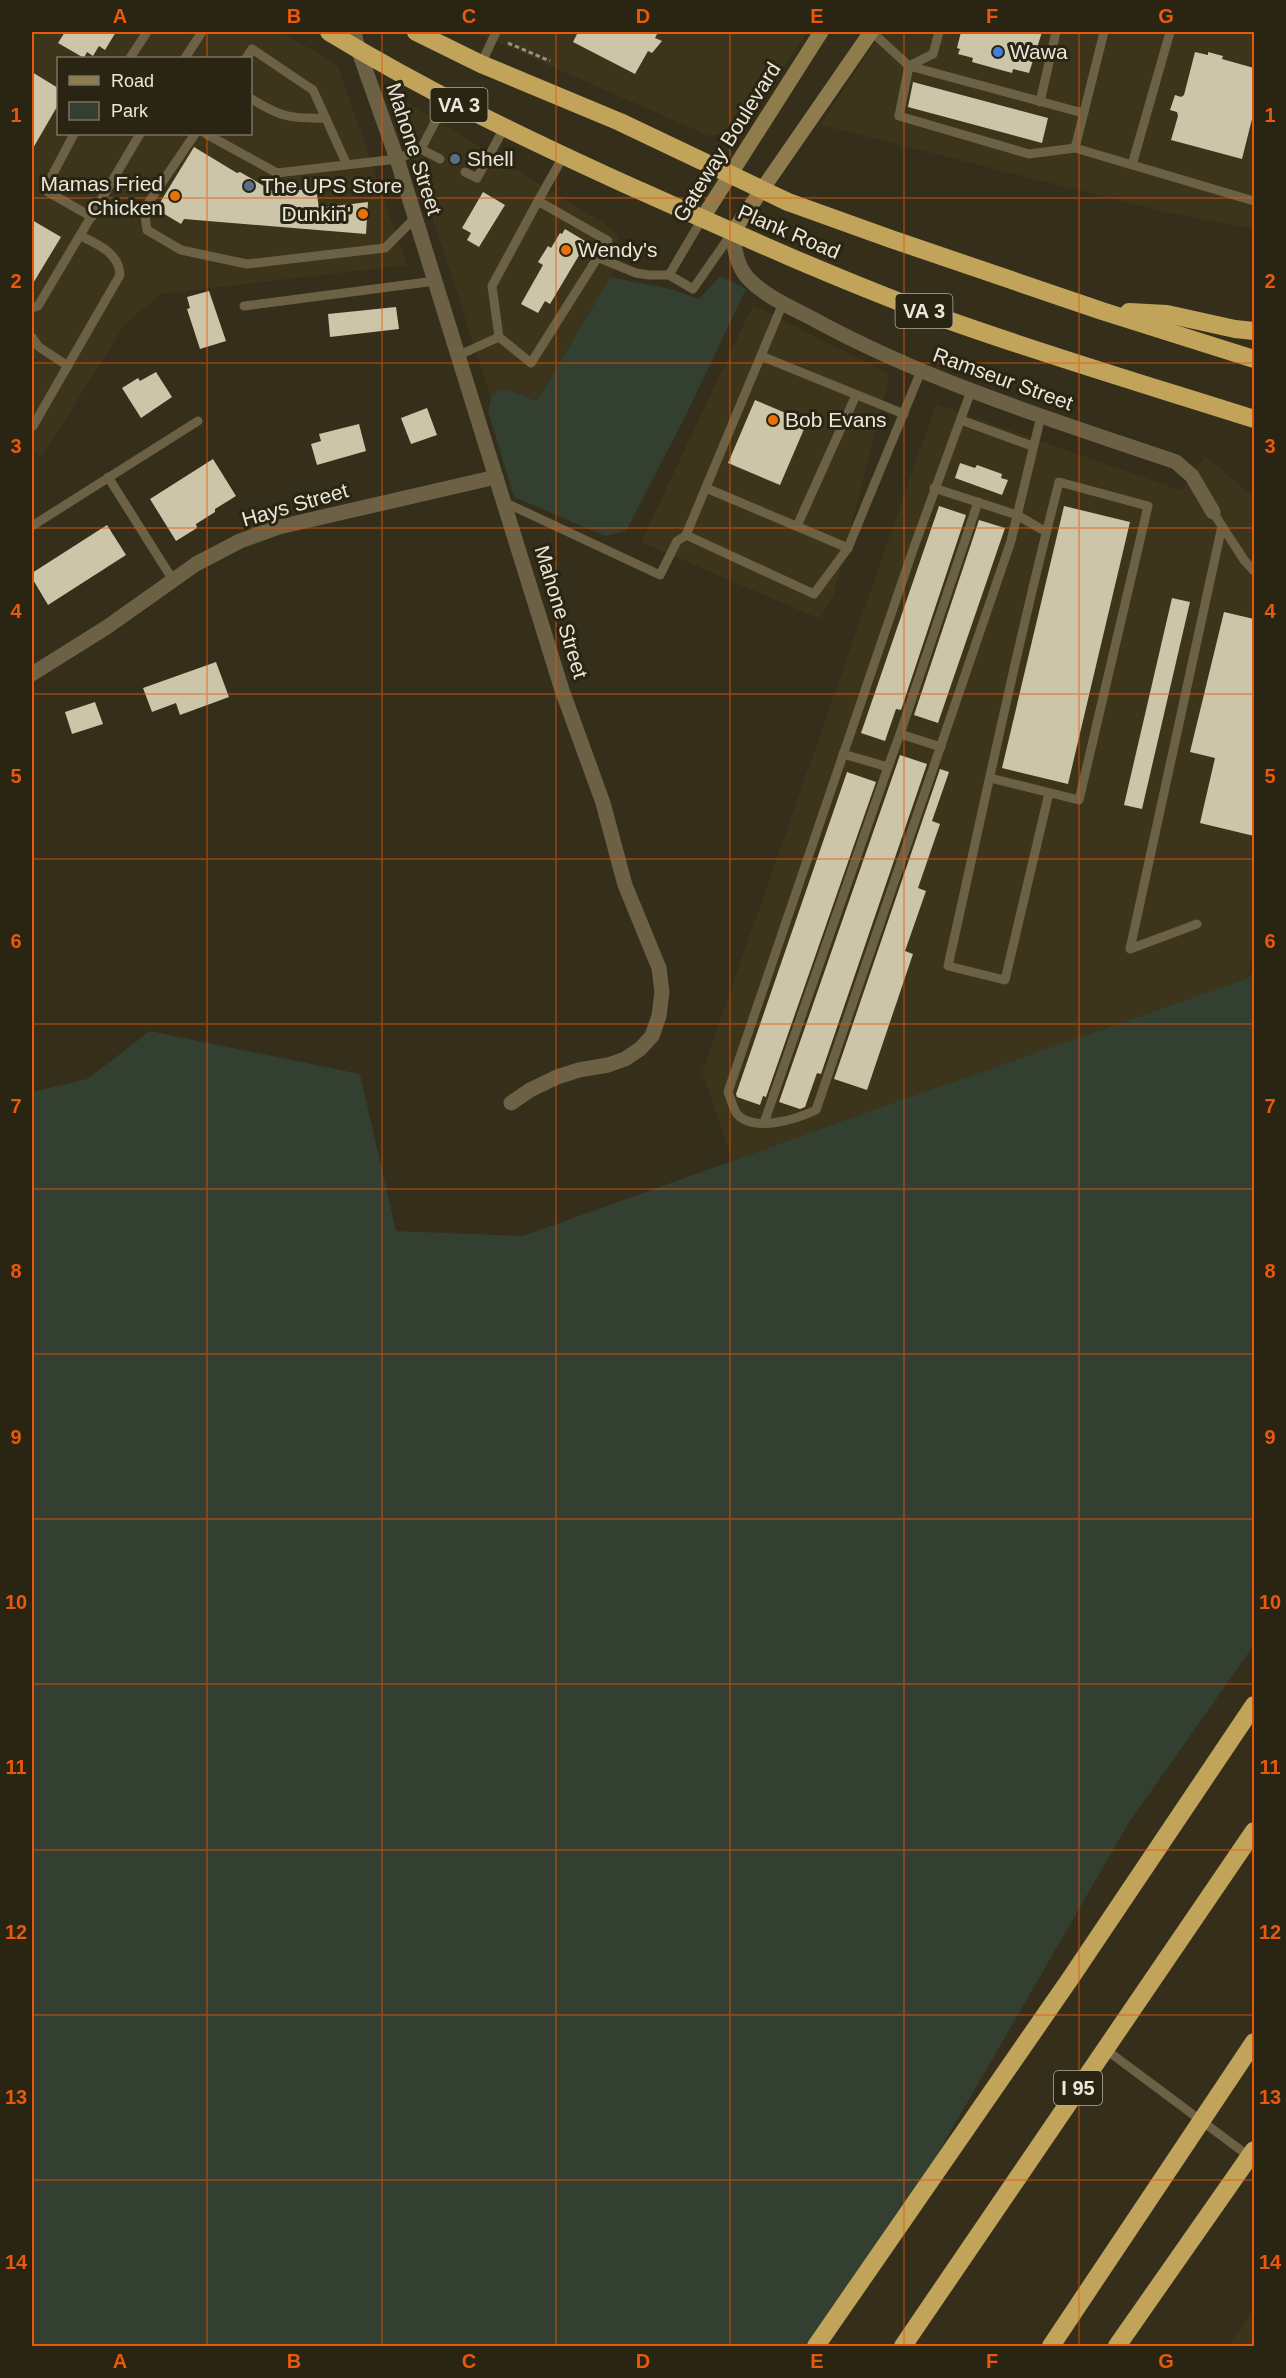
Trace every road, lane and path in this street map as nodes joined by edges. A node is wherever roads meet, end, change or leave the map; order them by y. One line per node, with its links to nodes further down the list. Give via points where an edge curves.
1 (147, 32): 14 (lane)
2 (202, 32): 15 (lane)
3 (329, 32): 12 (highway, Plank Road / VA 3)
4 (416, 32): 18 (highway, Plank Road / VA 3)
5 (496, 32): 18 (lane)
6 (821, 32): 38 (street, Gateway Boulevard)
7 (871, 32): 19 (lane); 39 (street)
8 (939, 32): 19 (lane, via 933,54)
9 (1056, 32): 22 (lane)
10 (1104, 32): 23 (lane)
11 (1170, 32): 36 (lane)
12 (357, 37): 21 (highway, Plank Road / VA 3); 33 (street, Mahone Street)
13 (508, 43): 17 (path)
14 (131, 57)
15 (186, 57)
16 (247, 57): 24 (lane, via 252,49 313,90)
17 (550, 61)
18 (481, 64): 38 (highway, Plank Road / VA 3, via 620,122)
19 (909, 66): 22 (lane); 30 (lane, via 899,116 1029,154)
20 (252, 99): 24 (lane, via 287,117)
21 (447, 99): 25 (highway, Plank Road / VA 3); 31 (lane)
22 (1040, 102): 23 (lane)
23 (1083, 113): 30 (lane)
24 (326, 118): 35 (lane)
25 (504, 128): 32 (highway, Plank Road / VA 3); 37 (lane, via 477,178)
26 (73, 135): 42 (lane, via 46,187 48,192)
27 (139, 135): 42 (lane)
28 (194, 135): 43 (lane, via 144,209 147,230 181,250 247,264 385,248)
29 (208, 135): 35 (lane, via 277,173)
30 (1075, 148): 36 (lane)
31 (421, 149): 33 (lane); 34 (lane)
32 (564, 155): 40 (lane); 44 (highway, Plank Road / VA 3)
33 (397, 159): 35 (lane); 43 (street, Mahone Street)
34 (440, 159)
35 (347, 165)
36 (1132, 165): 41 (lane)
37 (465, 171)
38 (730, 175): 39 (highway, Plank Road / VA 3); 44 (street, Gateway Boulevard)
39 (762, 191): 45 (street); 53 (highway, Plank Road / VA 3)
40 (538, 201): 47 (lane, via 608,241); 56 (lane, via 492,286)
41 (1254, 201)
42 (92, 217): 46 (lane)
43 (415, 218): 49 (street, Mahone Street)
44 (702, 219): 45 (highway, Plank Road / VA 3); 48 (lane, Gateway Boulevard)
45 (732, 233): 48 (lane, via 693,289); 50 (street, Ramseur Street, via 736,260 747,277); 66 (highway, Plank Road / VA 3, via 998,338)
46 (81, 236): 52 (lane, via 38,306); 60 (lane, via 105,248 120,266 120,275)
47 (597, 257): 48 (lane, via 636,273); 56 (lane, via 531,363)
48 (669, 275)
49 (435, 281): 51 (lane); 57 (street, Mahone Street)
50 (783, 303): 58 (lane); 61 (street, Ramseur Street)
51 (244, 306)
52 (32, 308)
53 (1102, 311): 54 (highway, via 1167,314); 59 (highway, Plank Road / VA 3)
54 (1254, 331)
55 (32, 337): 60 (lane, via 39,347)
56 (499, 338): 57 (lane)
57 (457, 356): 72 (street, Mahone Street)
58 (761, 356): 63 (lane); 73 (lane)
59 (1254, 359)
60 (68, 366): 69 (lane)
61 (921, 371): 62 (street, Ramseur Street); 64 (lane)
62 (971, 391): 65 (street, Ramseur Street); 67 (lane)
63 (856, 395): 64 (lane); 80 (lane)
64 (904, 414): 84 (lane)
65 (1041, 416): 70 (lane); 77 (street, Ramseur Street, via 1176,462 1192,476)
66 (1254, 419)
67 (961, 420): 70 (lane); 74 (lane)
68 (198, 421): 71 (lane)
69 (33, 426)
70 (1032, 446): 78 (lane)
71 (108, 477): 79 (lane); 86 (lane)
72 (496, 477): 75 (street, Mahone Street); 86 (street, Hays Street, via 279,527 240,542)
73 (706, 488): 80 (lane); 83 (lane)
74 (934, 488): 76 (lane); 90 (lane)
75 (504, 502): 83 (lane, via 660,575 677,541); 95 (street, Mahone Street, via 562,690 603,803 625,885 659,968 662,992 652,1036 640,1049 608,1065 557,1077)
76 (978, 502): 78 (lane); 88 (lane)
77 (1213, 512): 81 (lane)
78 (1017, 515): 82 (lane); 89 (lane)
79 (32, 526)
80 (797, 526): 84 (lane)
81 (1222, 526): 85 (lane); 94 (lane, via 1130,949)
82 (1046, 532): 92 (lane); 93 (lane, via 1059,482 1148,506 1078,800)
83 (687, 535): 84 (lane, via 814,594)
84 (848, 548)
85 (1254, 571)
86 (173, 580): 87 (street, Hays Street)
87 (32, 674)
88 (900, 734): 89 (lane); 91 (lane)
89 (941, 747): 96 (lane, via 816,1110 797,1119)
90 (843, 754): 91 (lane); 96 (lane, via 728,1092 737,1114 754,1124)
91 (888, 767): 96 (lane)
92 (990, 778): 93 (lane); 93 (lane, via 948,966 994,978 1005,980)
93 (1049, 793)
94 (1197, 924)
95 (510, 1103)
96 (764, 1123)
97 (1254, 1705): 103 (highway)
98 (1254, 1831): 100 (highway, I 95)
99 (1254, 2042): 101 (highway)
100 (1105, 2049): 101 (lane); 104 (highway, I 95)
101 (1202, 2121): 102 (lane); 105 (highway)
102 (1252, 2154): 106 (highway)
103 (816, 2346)
104 (903, 2346)
105 (1051, 2346)
106 (1117, 2346)

